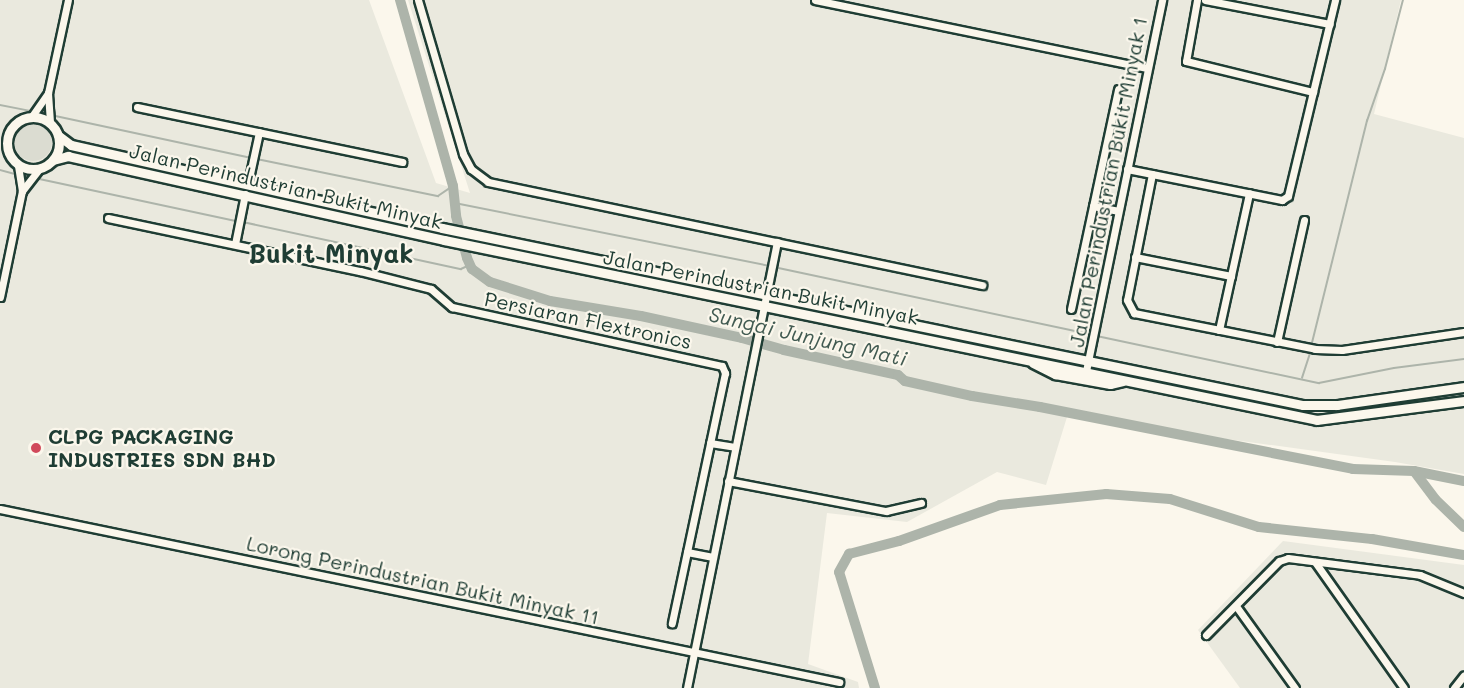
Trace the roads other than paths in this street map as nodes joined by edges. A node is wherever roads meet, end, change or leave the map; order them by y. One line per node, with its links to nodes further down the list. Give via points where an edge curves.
1 (68, 0): 12 (street)
2 (418, 0): 35 (street, via 463,154 471,169 488,182)
3 (815, 0): 9 (street)
4 (1162, 0): 9 (street, Jalan Perindustrian Bukit Minyak 1)
5 (1197, 0): 11 (street, via 1186,62)
6 (1205, 0): 8 (street)
7 (1335, 0): 8 (street)
8 (1330, 24): 11 (street)
9 (1147, 68): 23 (street, Jalan Perindustrian Bukit Minyak 1)
10 (1118, 89): 31 (street, Jalan Perindustrian Bukit Minyak 1)
11 (1313, 92): 29 (street, via 1288,196 1282,200)
12 (48, 93): 14 (street); 15 (street)
13 (137, 107): 18 (street)
14 (34, 113): 15 (main road); 17 (main road)
15 (49, 117): 19 (main road)
16 (0, 128): 17 (main road)
17 (11, 128): 20 (main road)
18 (259, 132): 22 (street); 27 (street)
19 (59, 136): 21 (main road, via 58,153); 27 (main road, Jalan Perindustrian Bukit Minyak, via 70,145)
20 (3, 144): 24 (main road)
21 (53, 160): 26 (main road); 30 (main road, Jalan Perindustrian Bukit Minyak, via 68,156)
22 (402, 162)
23 (1127, 169): 25 (street); 32 (street, Jalan Perindustrian Bukit Minyak 1)
24 (19, 172): 26 (main road); 28 (street)
25 (1152, 174): 29 (street); 37 (street)
26 (35, 175): 28 (street)
27 (248, 183): 40 (main road, Jalan Perindustrian Bukit Minyak, via 441,228)
28 (22, 191): 41 (street)
29 (1249, 193): 38 (street)
30 (245, 194): 36 (street); 42 (main road, Jalan Perindustrian Bukit Minyak, via 490,250)
31 (1093, 206): 32 (street); 43 (street, Jalan Perindustrian Bukit Minyak 1)
32 (1118, 211): 47 (street, Jalan Perindustrian Bukit Minyak 1)
33 (108, 218): 36 (street)
34 (1304, 220): 46 (street)
35 (777, 242): 39 (street); 40 (street)
36 (235, 244): 53 (street, Persiaran Flextronics, via 431,289 448,306 724,369)
37 (1136, 257): 38 (street); 44 (street, via 1127,300 1134,313)
38 (1231, 276): 44 (street)
39 (982, 285)
40 (767, 293): 42 (street); 47 (main road, Jalan Perindustrian Bukit Minyak)
41 (0, 297)
42 (764, 306): 48 (main road, Jalan Perindustrian Bukit Minyak); 54 (street)
43 (1071, 309)
44 (1219, 330): 46 (street)
45 (1464, 332): 46 (street, via 1342,350)
46 (1277, 342)
47 (1089, 359): 49 (street, Jalan Perindustrian Bukit Minyak 1); 51 (main road, Jalan Perindustrian Bukit Minyak, via 1320,406)
48 (1028, 360): 49 (main road, Jalan Perindustrian Bukit Minyak); 50 (main road, via 1055,374 1110,384)
49 (1086, 372): 50 (main road, Jalan Perindustrian Bukit Minyak)
50 (1128, 380): 52 (main road, Jalan Perindustrian Bukit Minyak, via 1317,420)
51 (1464, 387)
52 (1464, 401)
53 (710, 442): 54 (street); 58 (street, Persiaran Flextronics)
54 (735, 447): 55 (street)
55 (728, 481): 56 (street, via 886,511); 59 (street)
56 (921, 503)
57 (0, 509): 65 (street, Lorong Perindustrian Bukit Minyak 11)
58 (687, 552): 59 (street); 63 (street, Persiaran Flextronics)
59 (712, 557): 65 (street)
60 (1315, 562): 61 (street, via 1420,575); 62 (street, via 1288,558 1279,561); 70 (street)
61 (1464, 593)
62 (1236, 606): 64 (street); 69 (street)
63 (672, 623)
64 (1206, 635)
65 (694, 653): 67 (street, Lorong Perindustrian Bukit Minyak 11); 68 (street)
66 (1464, 675): 71 (street)
67 (839, 682)
68 (687, 688)
69 (1295, 688)
70 (1404, 688)
71 (1454, 688)

